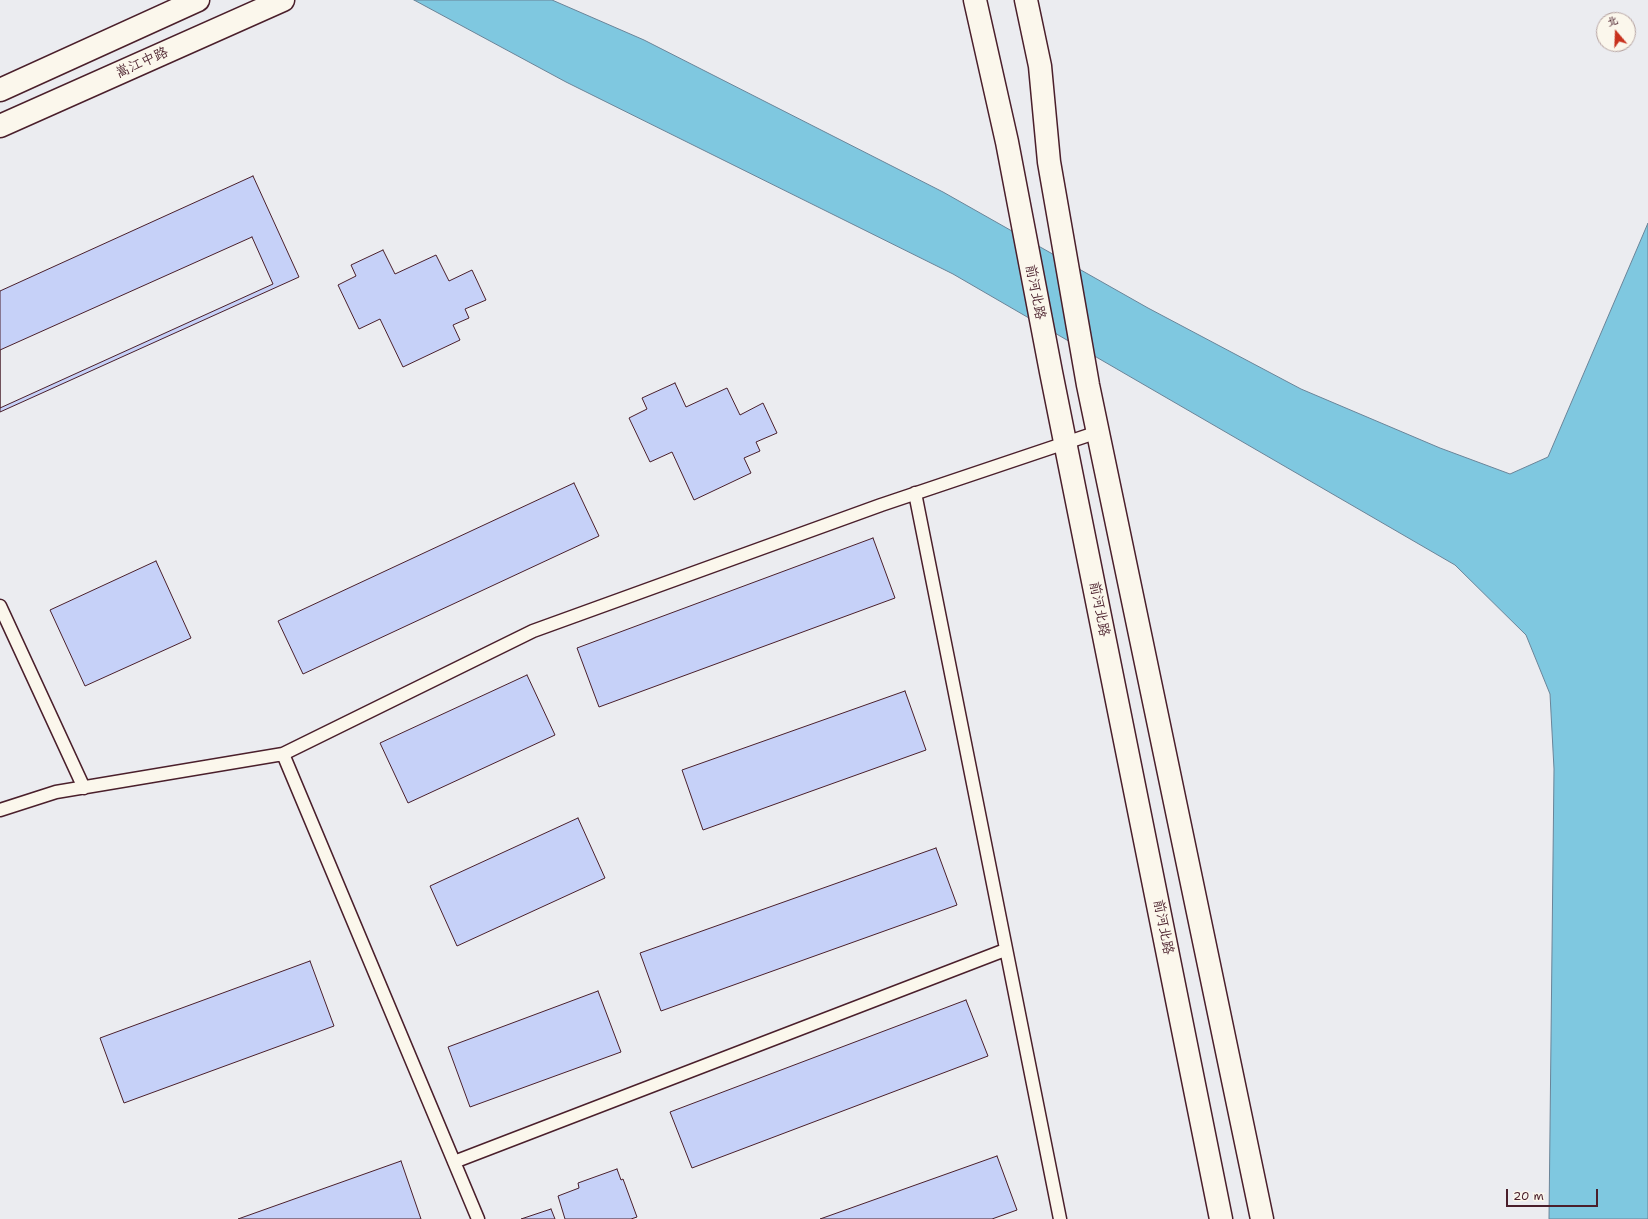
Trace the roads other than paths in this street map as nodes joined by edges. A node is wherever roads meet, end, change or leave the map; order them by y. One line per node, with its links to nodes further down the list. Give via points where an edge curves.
1 (198, 0): 5 (main road)
2 (283, 0): 6 (main road, 嵩江中路)
3 (975, 0): 8 (main road, 前河北路, via 1007,142)
4 (1026, 0): 7 (main road, via 1040,66 1049,162)
5 (0, 90)
6 (0, 126)
7 (1098, 432): 8 (lane); 19 (main road)
8 (1065, 443): 9 (lane); 18 (main road, 前河北路)
9 (915, 494): 11 (lane, via 533,631); 14 (lane)
10 (0, 606): 12 (lane)
11 (283, 754): 12 (lane); 15 (lane)
12 (84, 788): 13 (lane, via 56,792)
13 (0, 810)
14 (1005, 950): 15 (lane); 17 (lane)
15 (454, 1162): 16 (lane)
16 (478, 1219)
17 (1060, 1219)
18 (1221, 1219)
19 (1262, 1219)

